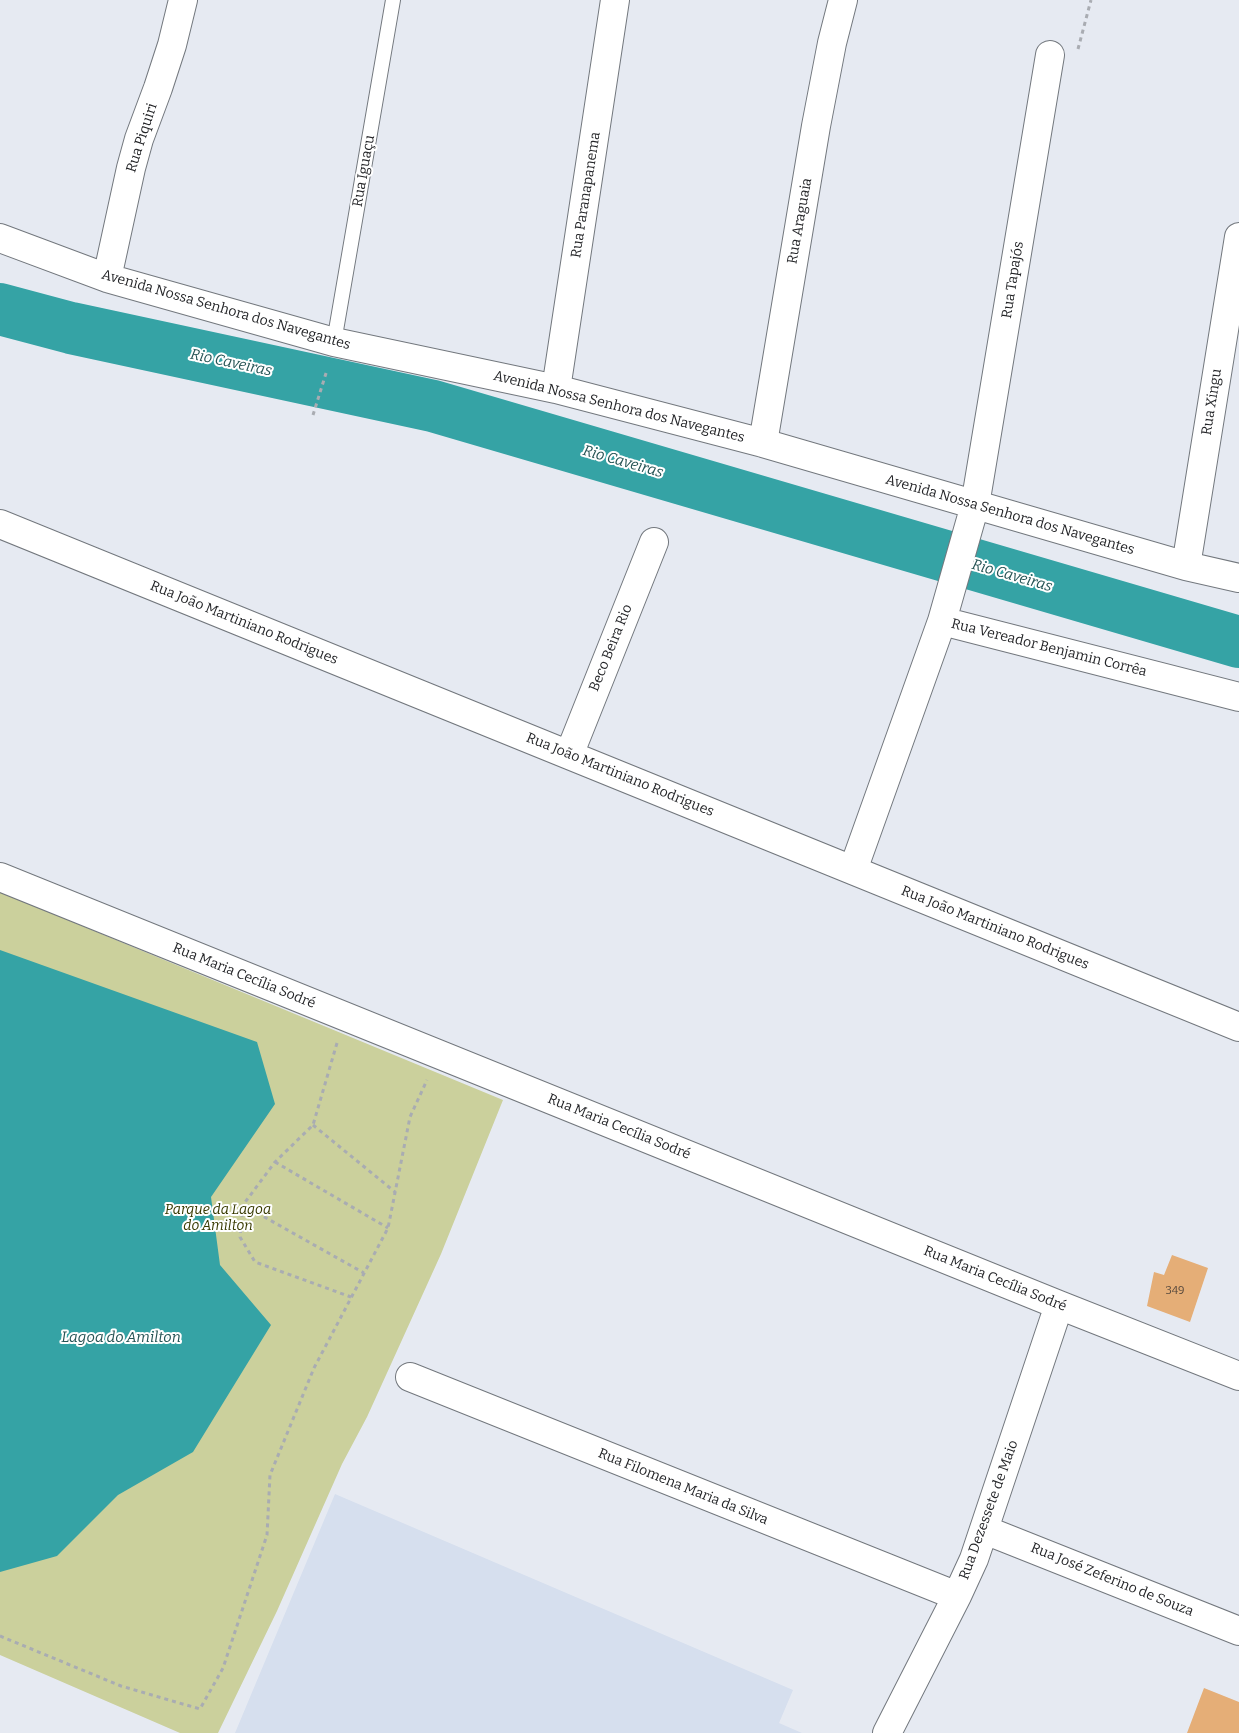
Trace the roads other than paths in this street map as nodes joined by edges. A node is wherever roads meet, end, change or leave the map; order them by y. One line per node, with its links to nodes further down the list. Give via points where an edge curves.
1 (183, 0): 8 (street, Rua Piquiri, via 167,62 131,168)
2 (393, 0): 9 (lane, Rua Iguaçu)
3 (615, 0): 10 (street, Rua Paranapanema)
4 (843, 0): 11 (street, Rua Araguaia, via 816,126)
5 (1050, 55): 12 (street, Rua Tapajós)
6 (1239, 237): 15 (street, Rua Xingu)
7 (0, 238): 8 (street, Avenida Nossa Senhora dos Navegantes)
8 (107, 278): 9 (street, Avenida Nossa Senhora dos Navegantes)
9 (334, 342): 10 (street, Avenida Nossa Senhora dos Navegantes)
10 (556, 389): 11 (street, Avenida Nossa Senhora dos Navegantes)
11 (763, 442): 12 (street, Avenida Nossa Senhora dos Navegantes)
12 (975, 505): 15 (street, Avenida Nossa Senhora dos Navegantes); 17 (street, Rua Tapajós)
13 (0, 524): 19 (street, Rua João Martiniano Rodrigues)
14 (654, 542): 19 (street, Beco Beira Rio)
15 (1186, 566): 16 (street, Avenida Nossa Senhora dos Navegantes)
16 (1239, 578)
17 (944, 613): 18 (street, Rua Vereador Benjamin Corrêa); 20 (street, Rua Vereador Benjamin Corrêa)
18 (1239, 697)
19 (569, 755): 20 (street, Rua João Martiniano Rodrigues)
20 (853, 870): 22 (street, Rua João Martiniano Rodrigues)
21 (0, 877): 23 (street, Rua Maria Cecília Sodré)
22 (1239, 1027)
23 (1060, 1305): 24 (street, Rua Maria Cecília Sodré); 26 (street, Rua Dezessete de Maio)
24 (1239, 1376)
25 (410, 1377): 27 (street, Rua Filomena Maria da Silva)
26 (985, 1530): 27 (street, Rua Dezessete de Maio); 28 (street, Rua José Zeferino de Souza)
27 (957, 1596): 29 (street, Rua Dezessete de Maio)
28 (1239, 1631)
29 (887, 1733)

